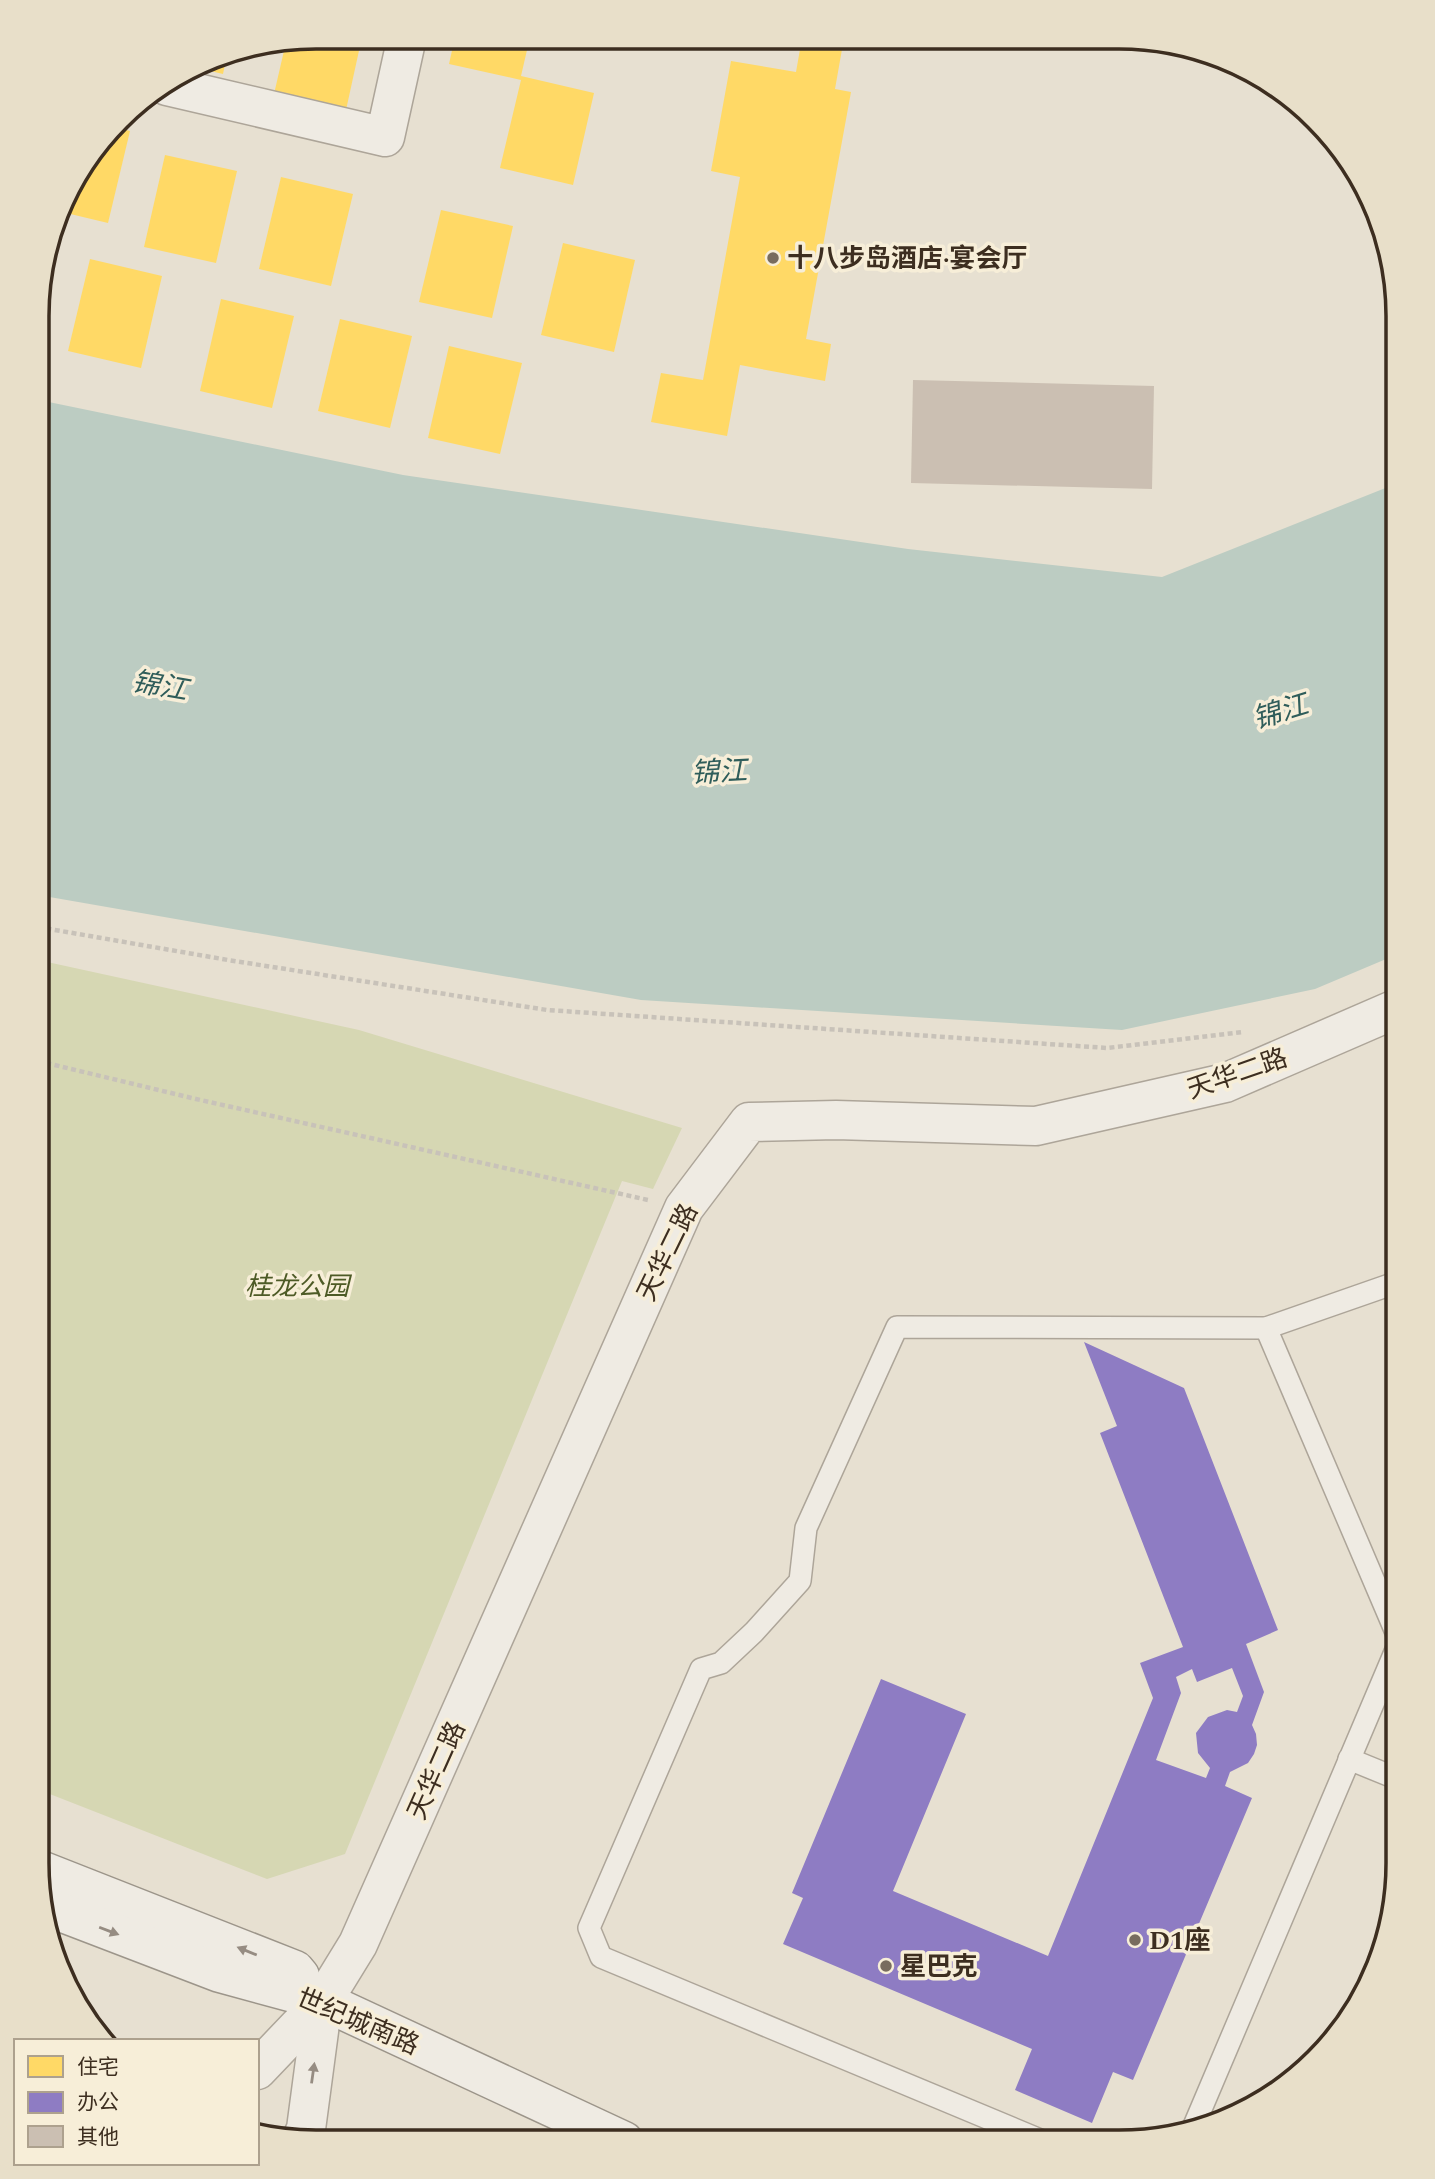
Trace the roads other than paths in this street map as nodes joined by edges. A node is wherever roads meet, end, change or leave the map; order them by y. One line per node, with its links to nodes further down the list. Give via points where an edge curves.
1 (404, 49): 2 (street, via 385,137)
2 (177, 88)
3 (1386, 1013): 12 (street, 天华二路, via 1225,1083 1037,1126 749,1122 684,1208 358,1944)
4 (1386, 1286): 5 (lane)
5 (1266, 1328): 6 (lane); 17 (lane, via 897,1327 806,1528 800,1581 721,1663 701,1670 589,1928 601,1957)
6 (1386, 1609)
7 (1386, 1674): 8 (lane)
8 (1349, 1759): 9 (lane); 14 (lane)
9 (1386, 1774)
10 (50, 1874): 12 (street, one-way to 10, via 295,1970)
11 (53, 1909): 12 (street, 世纪城南路, one-way to 12, via 220,1973)
12 (323, 2001): 13 (street, 天华二路); 15 (street, 天华二路, one-way to 12); 16 (street, 世纪城南路)
13 (259, 2068)
14 (1197, 2118)
15 (306, 2129)
16 (600, 2130)
17 (1016, 2130)

